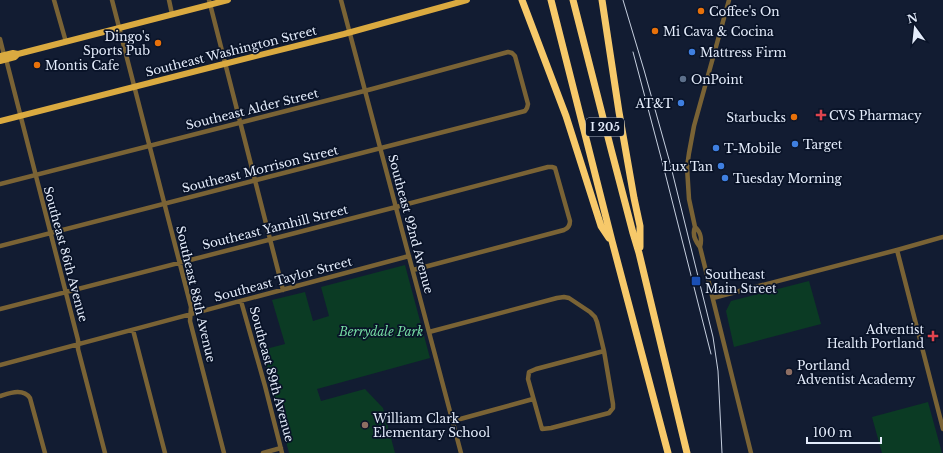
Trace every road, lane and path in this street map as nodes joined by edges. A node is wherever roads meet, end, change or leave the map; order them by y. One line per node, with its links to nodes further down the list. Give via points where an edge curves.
1 (54, 0): 17 (street)
2 (112, 0): 14 (street, Southeast 88th Avenue)
3 (168, 0): 13 (street)
4 (228, 0): 12 (main road)
5 (341, 0): 15 (street, Southeast 92nd Avenue)
6 (467, 0): 15 (main road, Southeast Washington Street)
7 (522, 0): 36 (highway, via 566,116 601,226)
8 (551, 0): 36 (highway, I 205)
9 (573, 0): 39 (highway, I 205)
10 (602, 0): 39 (highway, via 640,226)
11 (729, 0): 45 (street, via 689,153 689,199 695,227 699,230 702,241 700,247)
12 (210, 2): 13 (main road); 19 (street)
13 (172, 14): 14 (main road)
14 (119, 28): 17 (main road); 20 (street, Southeast 88th Avenue)
15 (349, 32): 19 (main road, Southeast Washington Street); 21 (street, Southeast 92nd Avenue)
16 (0, 39): 18 (street, Southeast 86th Avenue)
17 (66, 42): 18 (main road, via 18,54 15,57)
18 (2, 58): 23 (street, Southeast 86th Avenue)
19 (225, 63): 20 (main road, Southeast Washington Street); 25 (street)
20 (134, 87): 23 (main road, Southeast Washington Street); 26 (street, Southeast 88th Avenue)
21 (365, 90): 22 (street, Southeast Alder Street, via 508,52 515,56 528,102); 25 (street, Southeast Alder Street); 27 (street, Southeast 92nd Avenue)
22 (525, 111): 27 (street, Southeast Morrison Street)
23 (20, 116): 24 (main road, Southeast Washington Street); 28 (street, Southeast 86th Avenue)
24 (0, 122)
25 (240, 122): 26 (street, Southeast Alder Street); 29 (street)
26 (150, 145): 28 (street, Southeast Alder Street); 31 (street, Southeast 88th Avenue)
27 (381, 149): 29 (street, Southeast Morrison Street); 32 (street, Southeast 92nd Avenue)
28 (35, 174): 30 (street, Southeast Alder Street); 33 (street, Southeast 86th Avenue)
29 (255, 180): 31 (street, Southeast Morrison Street); 35 (street)
30 (0, 184)
31 (164, 203): 33 (street, Southeast Morrison Street); 41 (street, Southeast 88th Avenue)
32 (396, 207): 35 (street, Southeast Yamhill Street); 40 (street, Southeast 92nd Avenue); 42 (street, Southeast Yamhill Street, via 552,167 555,168 570,220 570,225 564,230)
33 (51, 233): 37 (street, Southeast Morrison Street); 44 (street, Southeast 86th Avenue)
34 (943, 237): 38 (street)
35 (271, 239): 41 (street, Southeast Yamhill Street); 43 (street)
36 (612, 241): 65 (highway, I 205)
37 (0, 246)
38 (897, 250): 45 (street); 57 (street)
39 (640, 253): 66 (highway, I 205)
40 (409, 256): 42 (street, Southeast 92nd Avenue); 43 (street, Southeast Taylor Street)
41 (179, 262): 44 (street, Southeast Yamhill Street); 48 (street, Southeast 88th Avenue, via 191,308)
42 (413, 270): 50 (street, Southeast 92nd Avenue)
43 (284, 290): 46 (street, Southeast Taylor Street)
44 (66, 292): 47 (street, Southeast Yamhill Street); 51 (street, Southeast 86th Avenue)
45 (713, 298): 67 (street)
46 (241, 301): 48 (street, Southeast Taylor Street); 58 (street, Southeast 89th Avenue)
47 (0, 309)
48 (190, 315): 49 (street, Southeast Taylor Street); 62 (street, Southeast 88th Avenue)
49 (133, 330): 51 (street, Southeast Taylor Street); 61 (street)
50 (429, 332): 52 (street, via 564,297 594,317); 56 (street, Southeast 92nd Avenue)
51 (78, 345): 53 (street, Southeast Taylor Street); 60 (street, Southeast 86th Avenue)
52 (604, 351): 55 (street, via 529,372 528,378); 55 (street, via 613,404 609,413 542,429)
53 (0, 365)
54 (0, 396): 59 (street, via 12,392 27,394)
55 (534, 400): 56 (street)
56 (453, 421): 64 (street, Southeast 92nd Avenue)
57 (943, 429)
58 (282, 450): 63 (street)
59 (45, 453)
60 (105, 453)
61 (166, 453)
62 (224, 453)
63 (263, 453)
64 (461, 453)
65 (668, 453)
66 (687, 453)
67 (751, 453)

